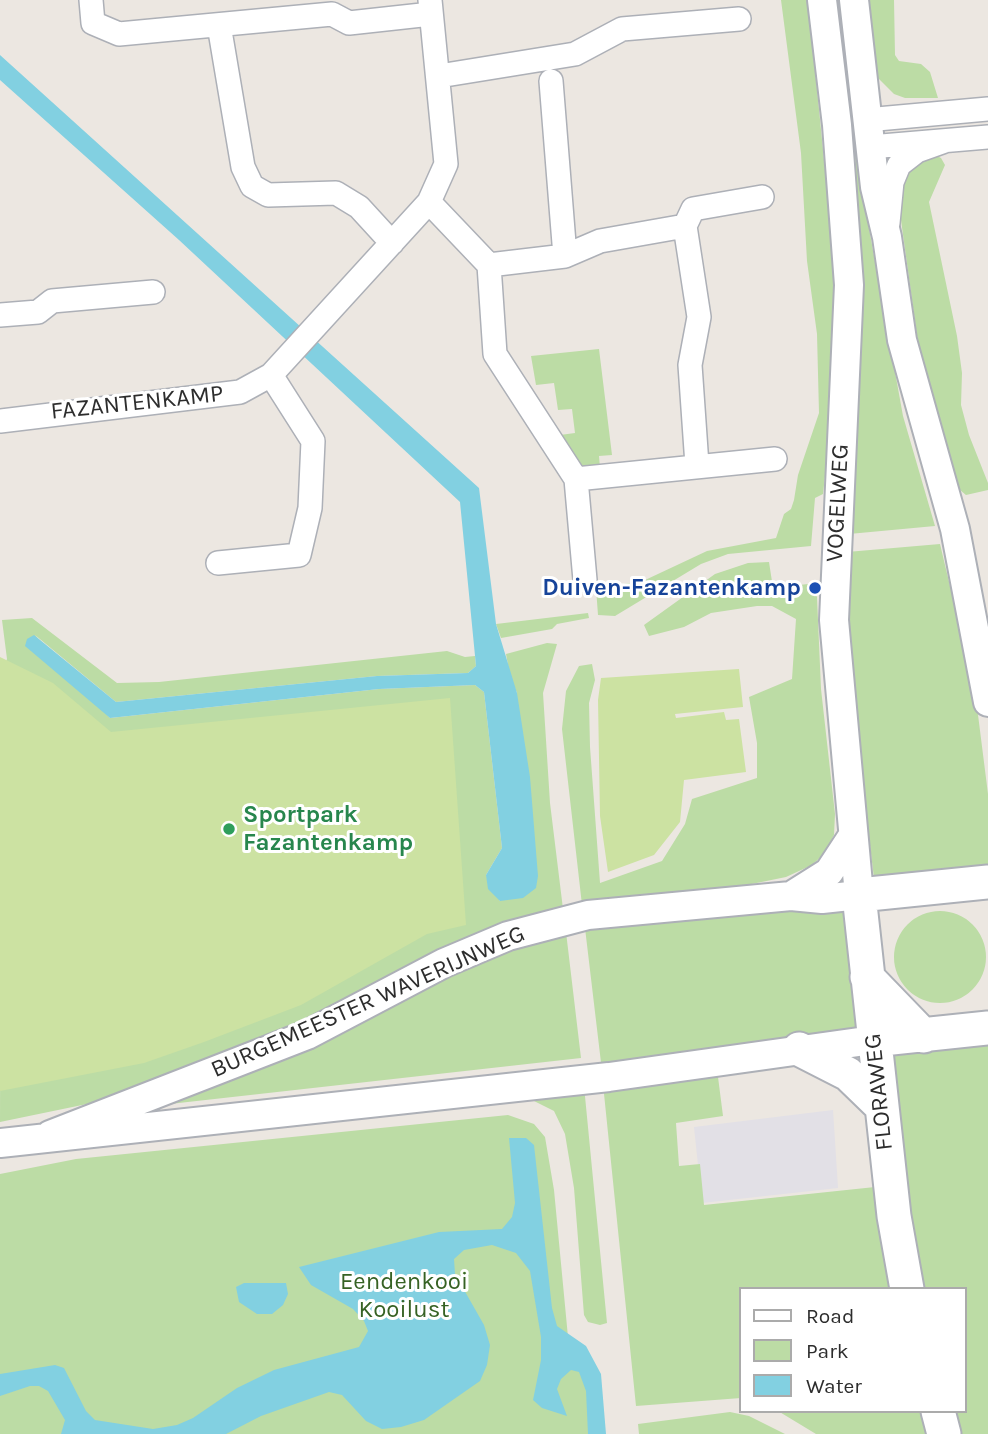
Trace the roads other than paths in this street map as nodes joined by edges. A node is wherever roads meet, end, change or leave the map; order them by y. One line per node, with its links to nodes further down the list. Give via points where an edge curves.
1 (91, 0): 6 (street, FAZANTENKAMP, via 93,23 119,34)
2 (822, 0): 12 (street, VOGELWEG)
3 (854, 0): 10 (street)
4 (430, 7): 6 (street, FAZANTENKAMP, via 349,23 332,14); 7 (street, FAZANTENKAMP)
5 (739, 19): 7 (street, via 622,29 575,54)
6 (219, 25): 18 (street, via 243,167 251,186 268,195 337,193 359,207)
7 (439, 76): 15 (street, FAZANTENKAMP, via 446,164)
8 (551, 81): 19 (street)
9 (988, 109): 10 (street)
10 (868, 134): 12 (street); 13 (street); 17 (street)
11 (988, 137): 13 (street)
12 (837, 138): 31 (street, VOGELWEG, via 849,285 834,620)
13 (945, 141): 17 (street, via 917,151 899,165 892,182)
14 (762, 197): 16 (street, via 693,209)
15 (429, 202): 18 (street, FAZANTENKAMP); 20 (street)
16 (685, 226): 19 (street, via 600,241); 26 (street, via 699,317 690,365)
17 (887, 237): 30 (street, via 902,340 955,529)
18 (392, 243): 23 (street, FAZANTENKAMP)
19 (565, 256): 20 (street)
20 (489, 265): 27 (street, via 495,354)
21 (153, 292): 22 (street, via 52,301 38,312)
22 (0, 315)
23 (271, 375): 24 (street, FAZANTENKAMP, via 232,393); 28 (street, via 313,441 310,508 299,555)
24 (0, 421)
25 (775, 459): 26 (street)
26 (696, 465): 27 (street)
27 (576, 479): 29 (street)
28 (218, 564)
29 (585, 580)
30 (988, 702)
31 (852, 837): 34 (street, VOGELWEG); 35 (street, via 829,872)
32 (974, 883): 33 (main road, BURGEMEESTER WAVERIJNWEG); 36 (main road)
33 (916, 889): 34 (main road, BURGEMEESTER WAVERIJNWEG); 37 (main road)
34 (859, 895): 35 (street, BURGEMEESTER WAVERIJNWEG); 37 (main road, FLORAWEG)
35 (791, 896): 45 (street, BURGEMEESTER WAVERIJNWEG, via 588,915 509,936 444,963 307,1035)
36 (988, 908)
37 (863, 939): 38 (main road, FLORAWEG)
38 (867, 977): 41 (main road); 42 (main road, FLORAWEG)
39 (988, 1004): 40 (main road)
40 (973, 1029): 41 (main road, BURGEMEESTER WAVERIJNWEG)
41 (924, 1036): 42 (main road, BURGEMEESTER WAVERIJNWEG)
42 (873, 1040): 43 (street, BURGEMEESTER WAVERIJNWEG); 44 (main road, FLORAWEG)
43 (799, 1049): 44 (main road, via 848,1074); 45 (street, BURGEMEESTER WAVERIJNWEG, via 599,1079)
44 (880, 1105): 47 (main road, FLORAWEG)
45 (50, 1135): 46 (street, BURGEMEESTER WAVERIJNWEG)
46 (0, 1143)
47 (908, 1287)
48 (939, 1413): 49 (main road)
49 (944, 1434)

